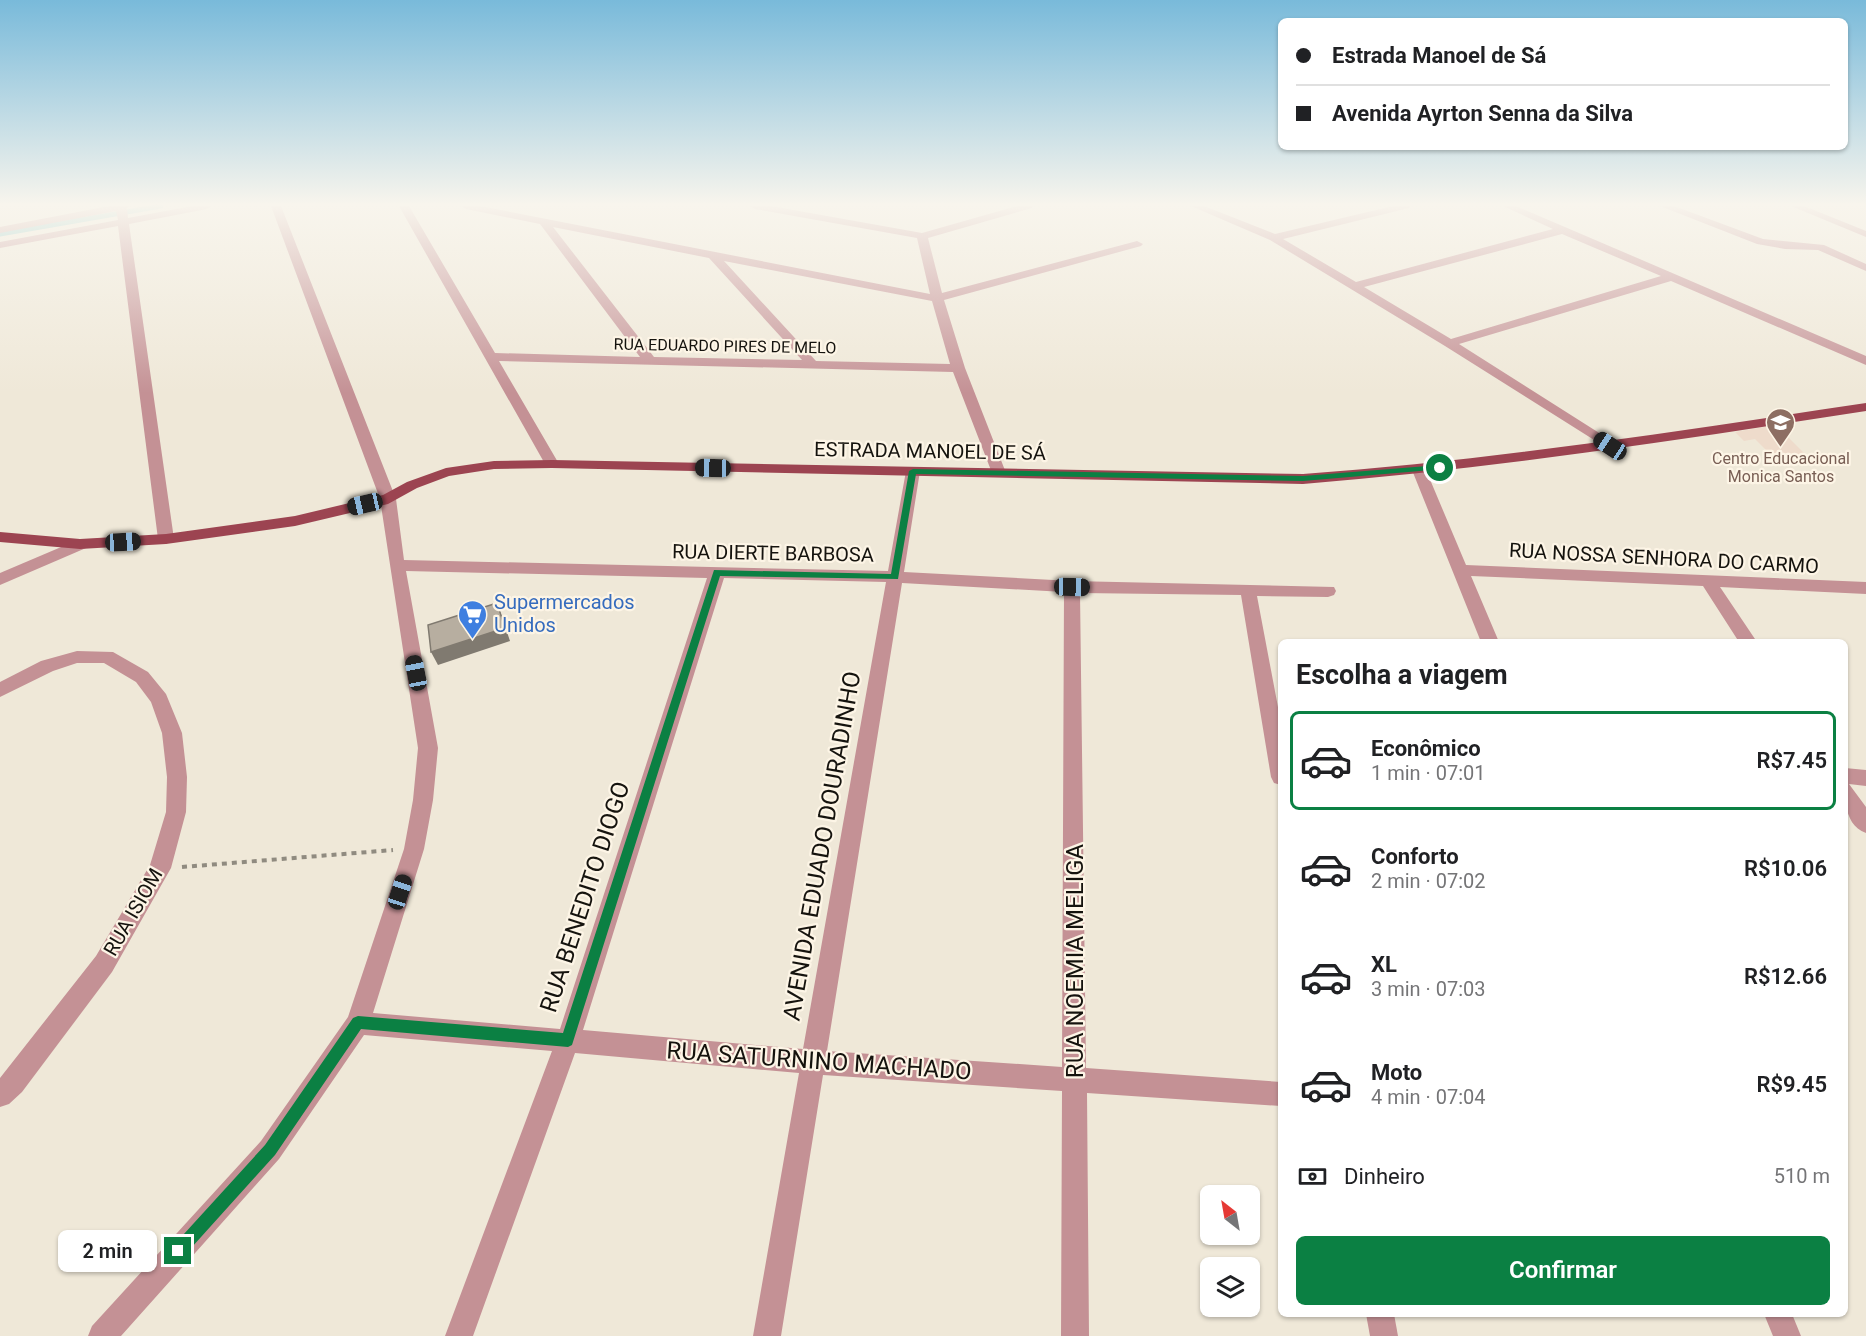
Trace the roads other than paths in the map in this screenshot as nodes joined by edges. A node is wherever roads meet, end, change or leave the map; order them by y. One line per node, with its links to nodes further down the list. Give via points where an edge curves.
1 (131, 268): 29 (street)
2 (300, 268): 27 (street)
3 (440, 268): 16 (street)
4 (579, 268): 17 (street)
5 (724, 268): 19 (street)
6 (773, 268): 14 (street)
7 (930, 268): 14 (street)
8 (1047, 268): 14 (street)
9 (1325, 268): 13 (street)
10 (1421, 268): 13 (street)
11 (1656, 268): 12 (street)
12 (1674, 276): 15 (street); 18 (street)
13 (1355, 286): 15 (street)
14 (937, 298): 20 (street)
15 (1449, 344): 22 (street)
16 (491, 357): 17 (street, RUA EDUARDO PIRES DE MELO); 23 (street)
17 (650, 361): 19 (street, RUA EDUARDO PIRES DE MELO)
18 (1866, 362)
19 (813, 365): 20 (street, RUA EDUARDO PIRES DE MELO)
20 (958, 368): 26 (street)
21 (1866, 407): 22 (main road, ESTRADA MANOEL DE SÁ)
22 (1610, 446): 24 (main road, ESTRADA MANOEL DE SÁ)
23 (552, 464): 25 (main road, ESTRADA MANOEL DE SÁ); 27 (main road, ESTRADA MANOEL DE SÁ, via 494,465 446,472)
24 (1419, 470): 26 (main road, ESTRADA MANOEL DE SÁ, via 1303,479); 32 (street)
25 (913, 471): 26 (main road, ESTRADA MANOEL DE SÁ); 34 (street, AVENIDA EDUADO DOURADINHO)
26 (999, 473)
27 (388, 499): 29 (main road, ESTRADA MANOEL DE SÁ, via 295,520); 31 (street)
28 (0, 537): 30 (main road, ESTRADA MANOEL DE SÁ)
29 (166, 539): 30 (main road, ESTRADA MANOEL DE SÁ)
30 (80, 544): 35 (street)
31 (397, 565): 33 (street, RUA DIERTE BARBOSA); 49 (street, via 428,748 414,849)
32 (1459, 570): 36 (street, RUA NOSSA SENHORA DO CARMO); 41 (street)
33 (717, 573): 34 (street, RUA DIERTE BARBOSA); 50 (street, RUA BENEDITO DIOGO)
34 (894, 577): 37 (street, RUA DIERTE BARBOSA); 51 (street, AVENIDA EDUADO DOURADINHO)
35 (0, 579)
36 (1707, 580): 38 (street, RUA NOSSA SENHORA DO CARMO); 42 (street)
37 (1072, 587): 39 (street, RUA DIERTE BARBOSA); 52 (street, RUA NOEMIA MELIGA)
38 (1866, 588)
39 (1248, 590): 40 (street, RUA DIERTE BARBOSA); 44 (street)
40 (1328, 591)
41 (1489, 639)
42 (1746, 639)
43 (0, 690): 54 (street, RUA ISIOM, via 47,666 77,657 107,657 142,677 159,699 172,734 177,777 176,812 160,868 104,964)
44 (1278, 760)
45 (1848, 776): 46 (street)
46 (1866, 777)
47 (1848, 796): 48 (street)
48 (1866, 824)
49 (358, 1023): 50 (street, RUA SATURNINO MACHADO); 57 (street, via 270,1150)
50 (568, 1040): 51 (street, RUA SATURNINO MACHADO); 58 (street, RUA BENEDITO DIOGO)
51 (812, 1062): 52 (street, RUA SATURNINO MACHADO); 59 (street, AVENIDA EDUADO DOURADINHO)
52 (1076, 1079): 53 (street, RUA SATURNINO MACHADO); 60 (street, RUA NOEMIA MELIGA)
53 (1278, 1094)
54 (0, 1095)
55 (1381, 1317): 61 (street)
56 (1779, 1317): 62 (street)
57 (102, 1336)
58 (459, 1336)
59 (767, 1336)
60 (1075, 1336)
61 (1384, 1336)
62 (1787, 1336)

